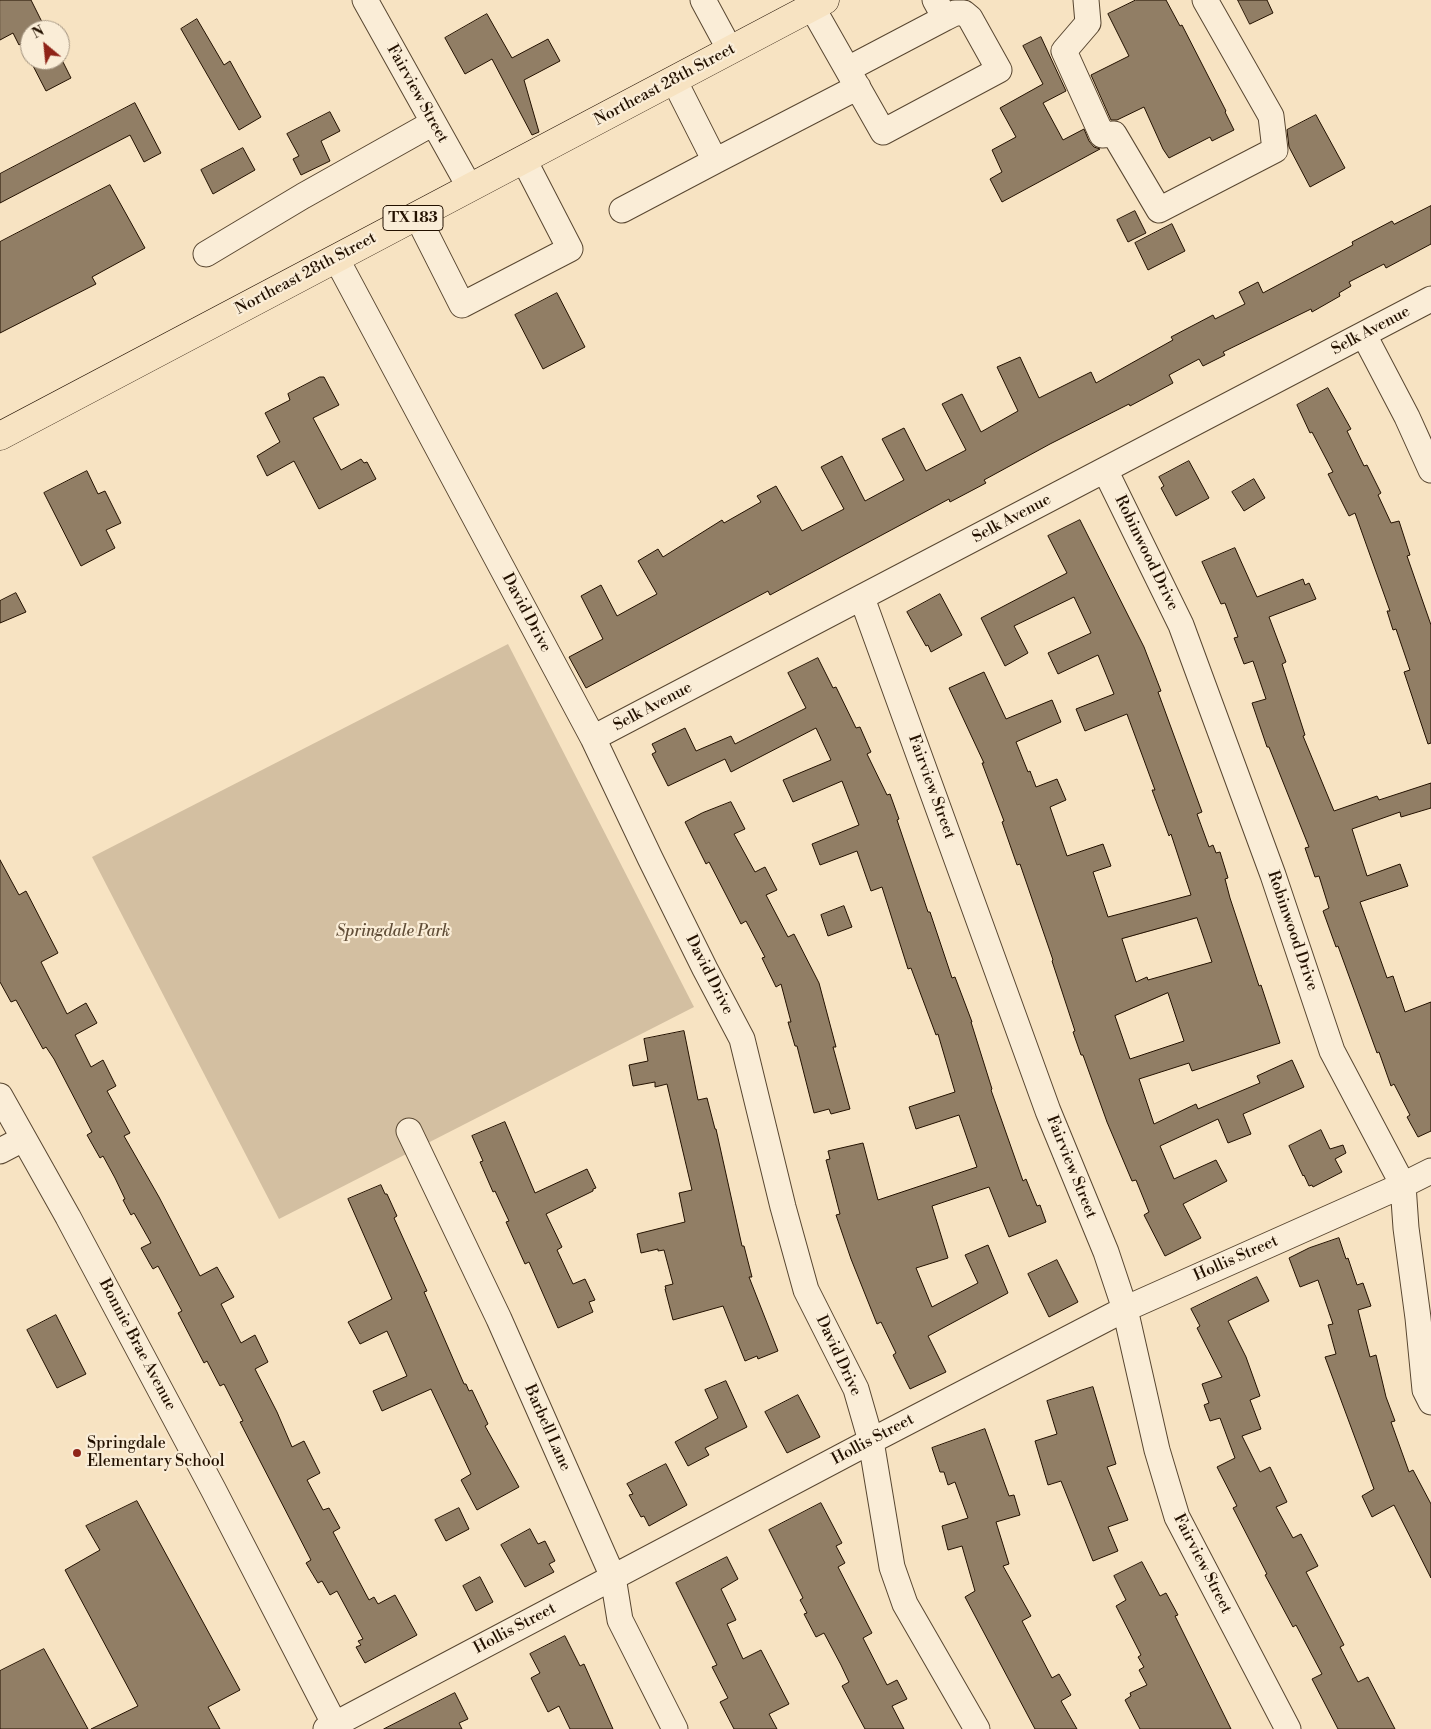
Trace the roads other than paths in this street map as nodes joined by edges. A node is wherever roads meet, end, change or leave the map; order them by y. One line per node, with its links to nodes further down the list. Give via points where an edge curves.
1 (703, 0): 7 (street)
2 (1086, 0): 3 (street, via 1088,23 1064,51 1102,135 1114,134 1159,210 1275,150 1271,116)
3 (1205, 0)
4 (368, 1): 10 (street, Fairview Street)
5 (819, 4): 7 (main road, Northeast 28th Street / TX 183); 8 (street)
6 (940, 9): 8 (street); 8 (street, via 964,13 970,18 999,70 883,132)
7 (730, 50): 9 (main road, Northeast 28th Street / TX 183)
8 (853, 78): 12 (street)
9 (674, 80): 11 (main road, Northeast 28th Street / TX 183); 12 (street)
10 (433, 123): 13 (street, Fairview Street); 16 (street)
11 (524, 160): 13 (main road, Northeast 28th Street / TX 183); 15 (street, via 570,250 462,305)
12 (715, 161): 14 (street)
13 (470, 188): 15 (main road, Northeast 28th Street / TX 183)
14 (622, 210)
15 (417, 216): 17 (main road, Northeast 28th Street / TX 183)
16 (206, 254)
17 (336, 258): 20 (main road, Northeast 28th Street / TX 183); 24 (street, David Drive)
18 (1431, 299): 19 (street, Selk Avenue)
19 (1364, 335): 21 (street, Selk Avenue); 22 (street)
20 (0, 436)
21 (1105, 470): 23 (street, Selk Avenue); 30 (street, Robinwood Drive, via 1181,625 1273,875 1332,1051)
22 (1431, 470)
23 (862, 598): 24 (street, Selk Avenue); 31 (street, Fairview Street, via 1045,1101 1106,1252)
24 (593, 738): 33 (street, David Drive, via 666,892 742,1039 806,1290 856,1388)
25 (0, 1096): 27 (street, Bonnie Brae Avenue)
26 (409, 1131): 34 (street, Barbell Lane, via 499,1319)
27 (23, 1139): 28 (street); 35 (street, Bonnie Brae Avenue, via 209,1480)
28 (0, 1151)
29 (1431, 1171): 30 (street, Hollis Street)
30 (1403, 1184): 31 (street, Hollis Street); 32 (street, Robinwood Drive, via 1425,1390)
31 (1125, 1309): 33 (street, Hollis Street); 38 (street, Fairview Street, via 1176,1517)
32 (1431, 1402)
33 (871, 1441): 34 (street, Hollis Street); 37 (street, David Drive, via 898,1586)
34 (613, 1577): 35 (street, Hollis Street); 36 (street, Barbell Lane, via 620,1620)
35 (332, 1728)
36 (675, 1729)
37 (977, 1729)
38 (1288, 1729)

